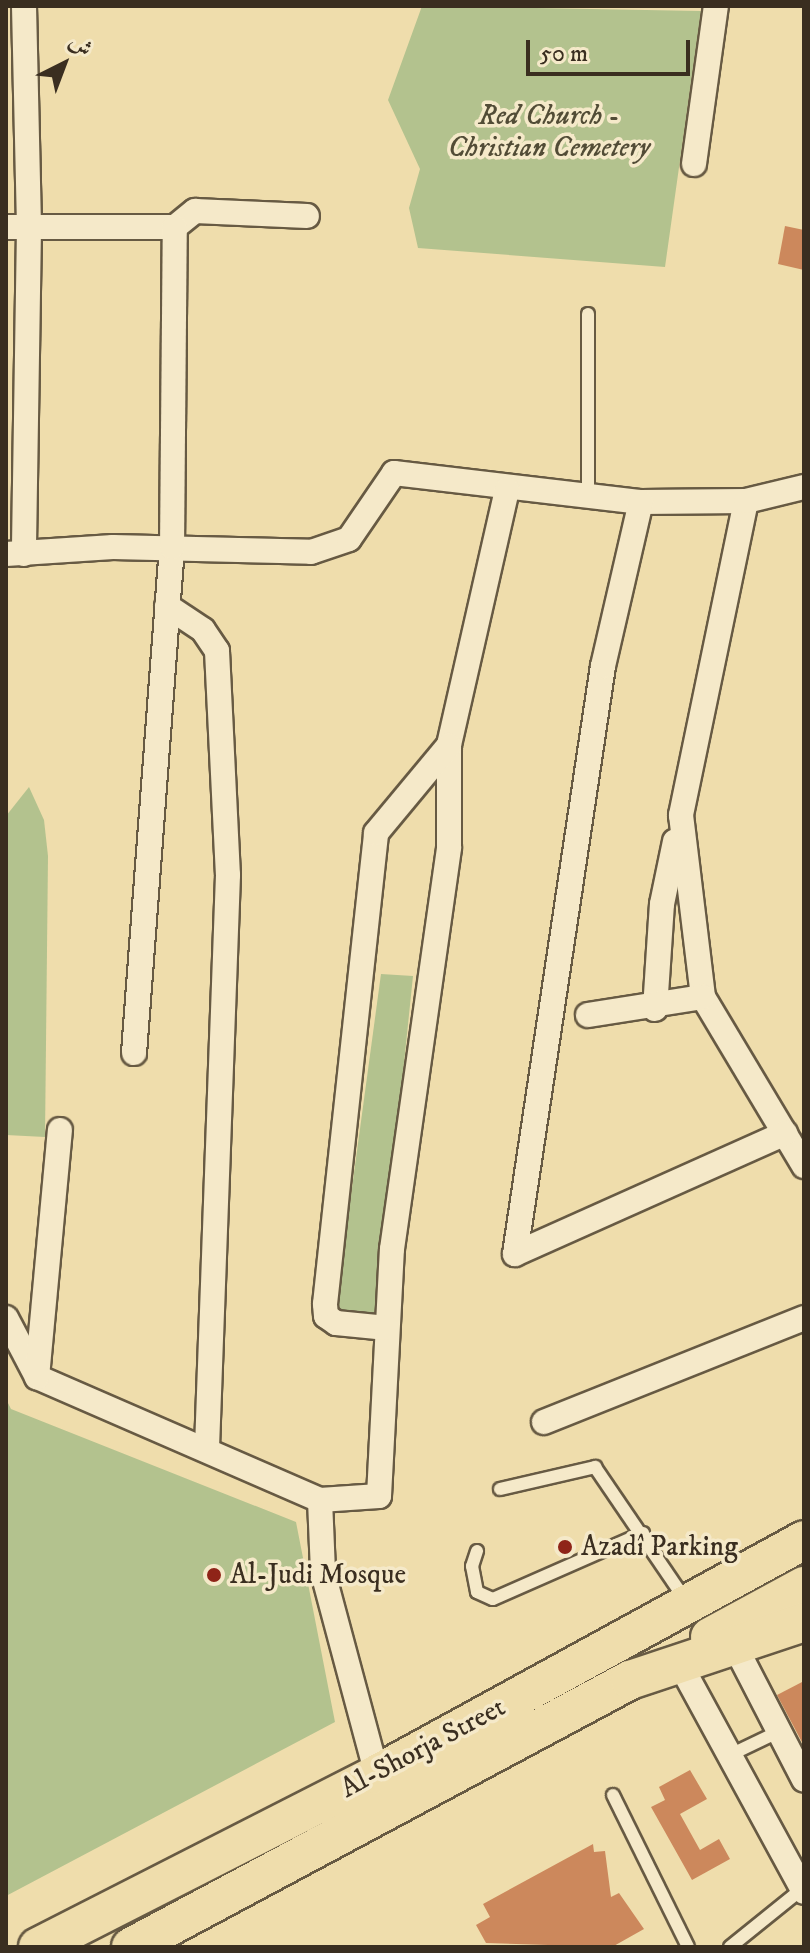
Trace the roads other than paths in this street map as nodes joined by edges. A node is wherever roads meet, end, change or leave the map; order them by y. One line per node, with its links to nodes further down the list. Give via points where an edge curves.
1 (24, 6): 6 (street)
2 (716, 6): 3 (street)
3 (694, 164)
4 (307, 216): 5 (street, via 195,211)
5 (175, 227): 6 (street); 13 (street)
6 (18, 228): 14 (street)
7 (588, 314): 10 (lane)
8 (804, 487): 11 (street)
9 (507, 489): 10 (street); 13 (street, via 394,473 349,539 311,552); 16 (street)
10 (588, 499): 12 (street)
11 (746, 501): 12 (street); 17 (street)
12 (641, 502): 23 (street, via 603,666 515,1254)
13 (172, 547): 14 (street); 15 (street)
14 (15, 554)
15 (167, 606): 21 (street); 30 (street, via 203,630 217,651 228,860)
16 (449, 745): 27 (street, via 449,847 392,1249); 27 (street, via 376,833 325,1304 326,1316 336,1323)
17 (681, 815): 18 (street); 19 (street, via 662,904)
18 (703, 997): 19 (street); 23 (street)
19 (655, 1009): 20 (street)
20 (588, 1015)
21 (134, 1053)
22 (60, 1130): 28 (street)
23 (785, 1133): 24 (street)
24 (804, 1166)
25 (6, 1318): 28 (street)
26 (804, 1318): 29 (street)
27 (387, 1328): 32 (street, via 379,1496)
28 (37, 1377): 30 (street)
29 (544, 1422)
30 (207, 1449): 32 (street)
31 (500, 1489): 33 (lane, via 595,1467)
32 (320, 1500): 44 (street, via 323,1573)
33 (643, 1533): 35 (lane, via 493,1599 477,1592 472,1566); 37 (lane)
34 (804, 1540): 37 (main road, Al-Shorja Street)
35 (477, 1551)
36 (804, 1586): 41 (main road)
37 (688, 1603): 44 (main road, Al-Shorja Street)
38 (804, 1622): 39 (main road, Al-Shorja Street)
39 (736, 1648): 40 (main road, Al-Shorja Street); 42 (street)
40 (681, 1666): 41 (main road, Al-Shorja Street); 43 (street)
41 (630, 1680): 49 (main road, Al-Shorja Street)
42 (778, 1732): 43 (lane); 45 (street)
43 (732, 1754): 47 (street)
44 (377, 1774): 48 (main road, Al-Shorja Street)
45 (804, 1780)
46 (613, 1795): 50 (lane)
47 (803, 1891): 51 (lane)
48 (38, 1947)
49 (131, 1947)
50 (688, 1947)
51 (730, 1947)

